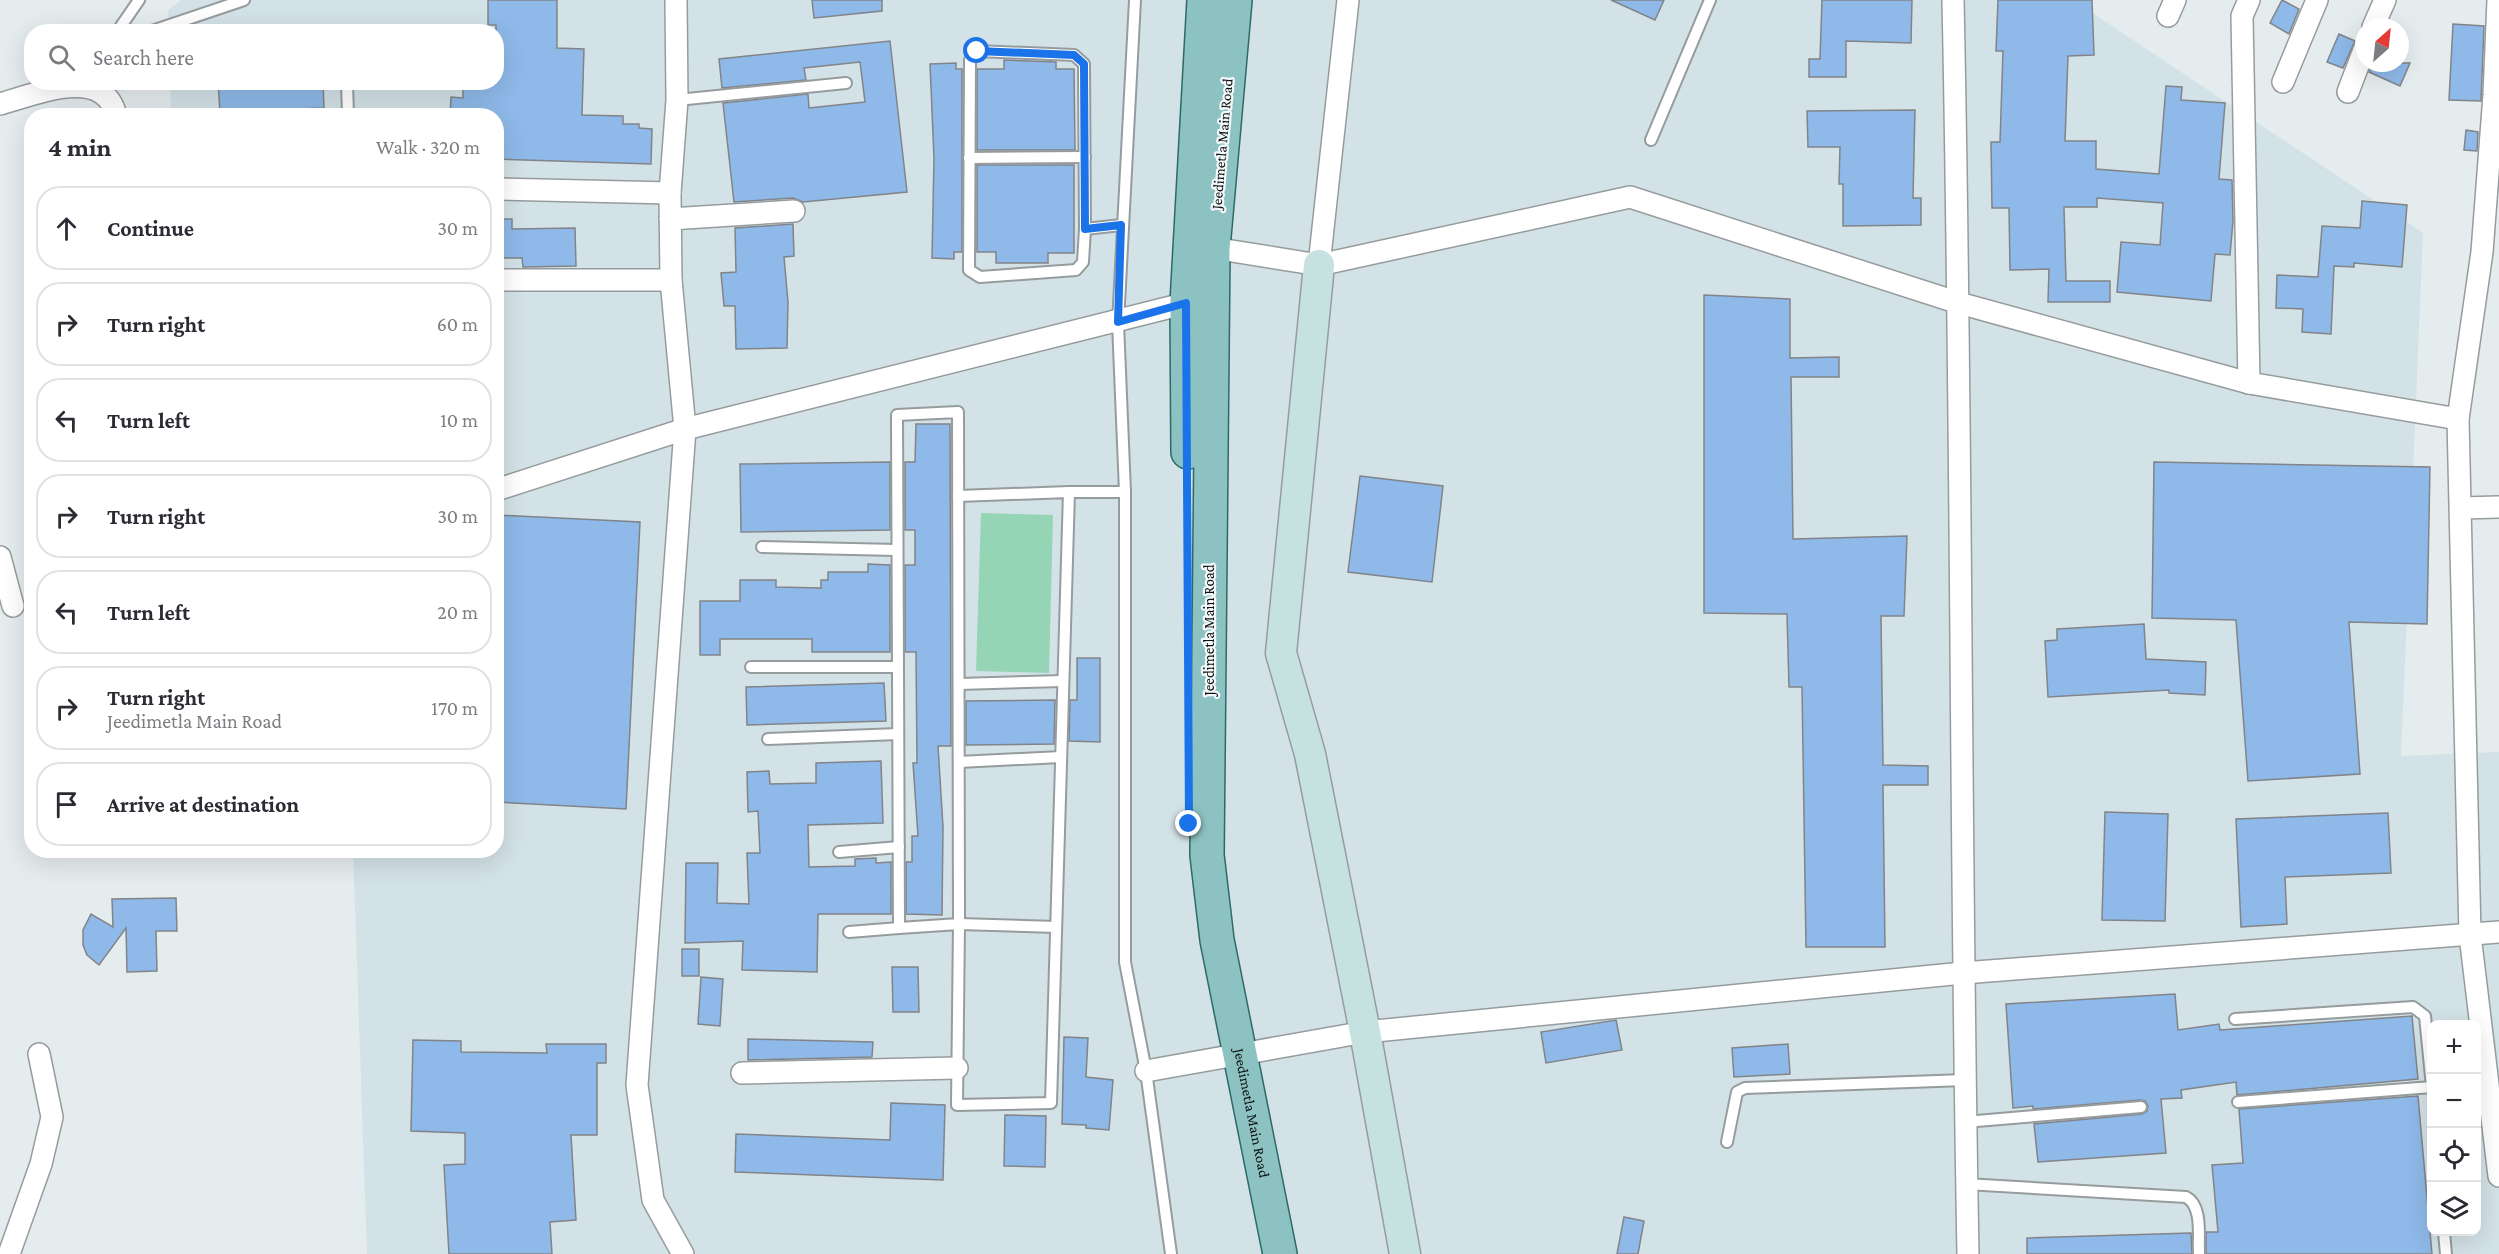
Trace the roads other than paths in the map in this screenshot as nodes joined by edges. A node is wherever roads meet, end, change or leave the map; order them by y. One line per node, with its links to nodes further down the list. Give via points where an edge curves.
1 (139, 0): 15 (lane)
2 (244, 0): 16 (lane)
3 (676, 0): 25 (street)
4 (1135, 0): 35 (lane)
5 (1204, 0): 42 (main road, Jeedimetla Main Road)
6 (1234, 0): 37 (main road, Jeedimetla Main Road)
7 (1348, 0): 39 (street)
8 (1710, 0): 28 (lane)
9 (1953, 0): 43 (street)
10 (2249, 0): 45 (street, via 2242,16)
11 (2318, 0): 18 (street)
12 (2385, 0): 14 (street)
13 (2498, 0): 38 (street)
14 (2377, 18)
15 (122, 24)
16 (173, 24)
17 (2356, 72): 23 (street)
18 (2283, 82)
19 (846, 83): 25 (lane)
20 (55, 90): 26 (street)
21 (98, 90): 24 (street)
22 (347, 90): 27 (lane)
23 (2348, 92)
24 (110, 99)
25 (677, 100): 32 (street)
26 (0, 104)
27 (348, 108)
28 (1651, 140)
29 (1085, 157): 30 (lane); 30 (lane, via 1084,64 1080,58 977,51 970,60); 36 (lane)
30 (969, 158): 36 (lane, via 969,270 980,278 1076,270 1083,262)
31 (504, 189): 32 (street)
32 (670, 193): 34 (street)
33 (794, 211): 34 (street)
34 (670, 219): 41 (street)
35 (1121, 225): 36 (lane); 44 (lane)
36 (1085, 229)
37 (1213, 248): 39 (street); 78 (main road, Jeedimetla Main Road, via 1207,855)
38 (2490, 255): 46 (street)
39 (1319, 265): 43 (street, via 1630,197); 76 (street, via 1281,653 1310,754)
40 (504, 280): 41 (street)
41 (671, 280): 47 (street)
42 (1186, 303): 44 (street); 78 (main road, Jeedimetla Main Road, via 1190,868 1197,943)
43 (1959, 303): 45 (street); 74 (street)
44 (1118, 322): 47 (street); 50 (lane)
45 (2249, 383): 46 (street)
46 (2458, 419): 53 (street)
47 (685, 429): 48 (street); 95 (street, via 637,1085 653,1200)
48 (504, 487)
49 (1069, 492): 50 (lane); 51 (lane); 60 (lane)
50 (1125, 492): 80 (lane, via 1125,962)
51 (958, 496): 55 (lane, via 958,412 897,415); 61 (lane)
52 (2499, 507): 53 (street)
53 (2461, 508): 73 (street)
54 (762, 547): 55 (lane)
55 (897, 550): 58 (lane)
56 (0, 557): 57 (street)
57 (15, 606)
58 (898, 667): 59 (lane); 62 (lane)
59 (751, 668)
60 (1063, 681): 61 (lane); 64 (lane)
61 (958, 684): 65 (lane)
62 (898, 734): 63 (lane); 66 (lane)
63 (768, 739)
64 (1061, 757): 65 (lane); 69 (lane)
65 (959, 762): 68 (lane)
66 (899, 847): 67 (lane); 70 (lane)
67 (838, 852)
68 (959, 924): 69 (lane); 70 (lane); 79 (lane)
69 (1056, 927): 79 (lane, via 1051,1103 957,1105)
70 (900, 928): 71 (lane)
71 (849, 932)
72 (2499, 933): 73 (street)
73 (2470, 935): 74 (street); 84 (street)
74 (1963, 973): 76 (street); 83 (street)
75 (2235, 1019): 82 (lane, via 2413,1007 2425,1017)
76 (1365, 1032): 78 (street); 99 (street)
77 (39, 1054): 94 (street, via 52,1117 41,1164)
78 (1228, 1056): 80 (street); 97 (main road, Jeedimetla Main Road); 98 (main road, Jeedimetla Main Road)
79 (957, 1068): 81 (street)
80 (1146, 1071): 96 (lane)
81 (742, 1073)
82 (2431, 1074)
83 (1965, 1080): 88 (street); 89 (lane, via 1745,1088 1737,1092 1733,1102)
84 (2482, 1082): 90 (street)
85 (2427, 1087): 86 (lane)
86 (2238, 1102)
87 (2141, 1107): 88 (lane)
88 (1965, 1122): 91 (street)
89 (1727, 1142)
90 (2499, 1176)
91 (1966, 1184): 93 (lane, via 2186,1197 2193,1200 2197,1209); 100 (street)
92 (2444, 1236): 101 (lane)
93 (2199, 1253)
94 (9, 1254)
95 (683, 1254)
96 (1171, 1254)
97 (1258, 1254)
98 (1280, 1254)
99 (1405, 1254)
100 (1968, 1254)
101 (2446, 1254)

